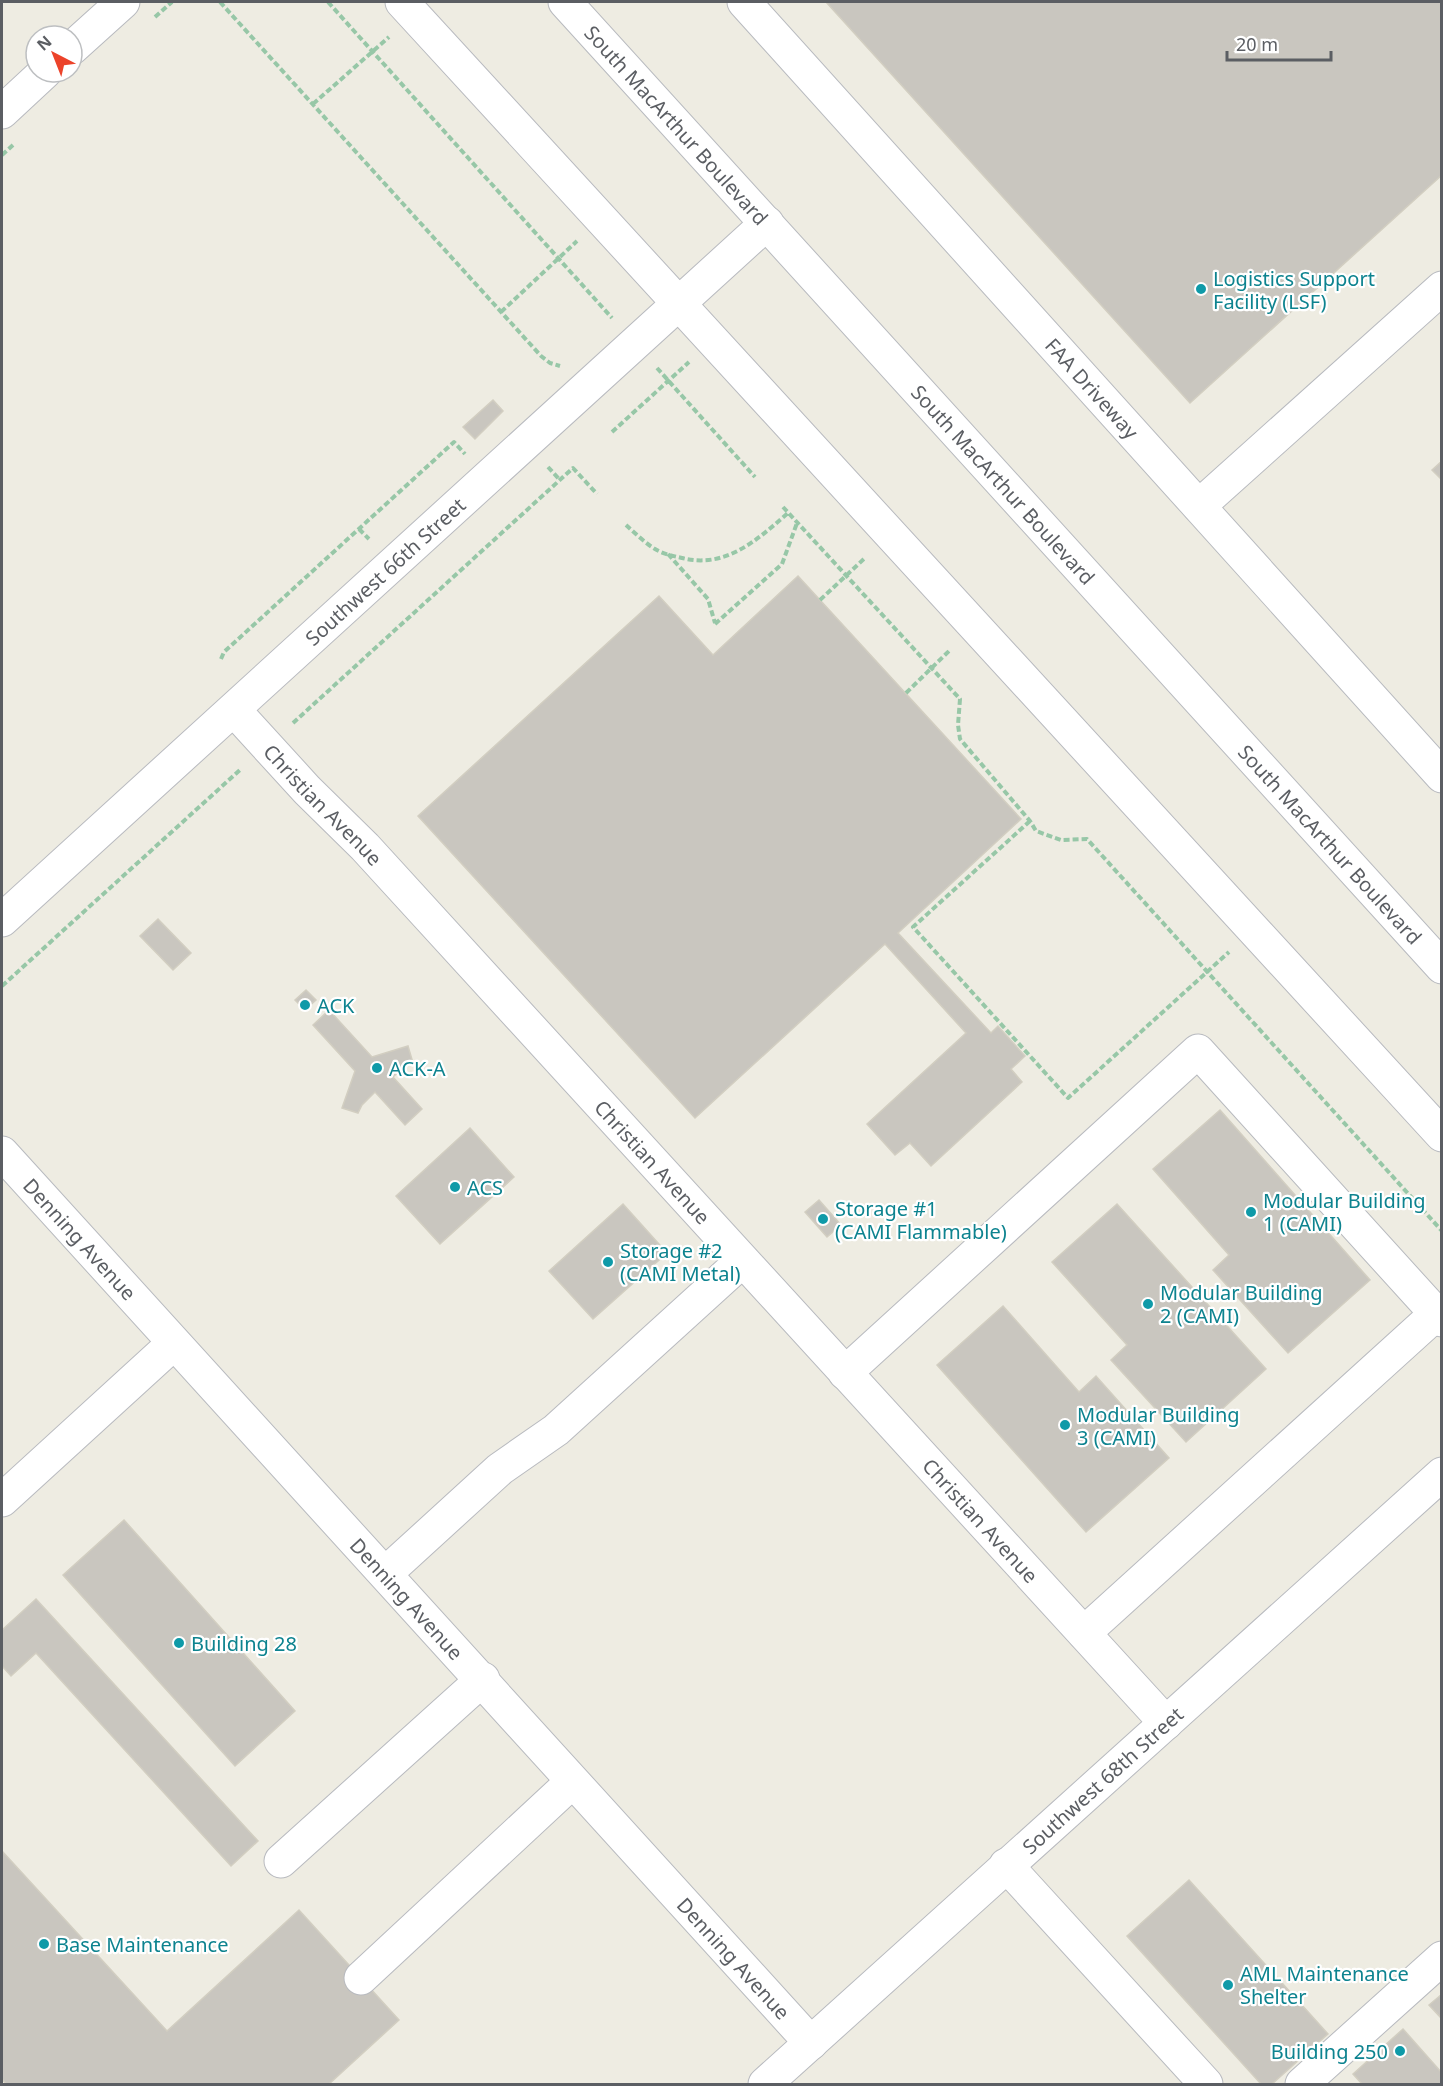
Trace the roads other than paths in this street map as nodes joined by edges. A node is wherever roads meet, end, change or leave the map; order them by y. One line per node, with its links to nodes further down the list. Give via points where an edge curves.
1 (123, 2): 5 (street)
2 (565, 2): 8 (street, South MacArthur Boulevard)
3 (744, 2): 11 (street, FAA Driveway)
4 (400, 15): 10 (street)
5 (84, 37)
6 (32, 84): 7 (street)
7 (2, 112)
8 (767, 223): 10 (street, Southwest 66th Street); 15 (street, South MacArthur Boulevard)
9 (1442, 288): 11 (street)
10 (679, 303): 12 (street, Southwest 66th Street); 16 (street)
11 (1198, 506): 13 (street, FAA Driveway)
12 (234, 710): 14 (street, Southwest 66th Street); 18 (street, Christian Avenue, via 365,847)
13 (1442, 776)
14 (2, 920)
15 (1442, 967)
16 (1442, 1135)
17 (2, 1153): 20 (street, Denning Avenue)
18 (742, 1261): 21 (street, Christian Avenue); 24 (street, via 556,1431 500,1469)
19 (1439, 1317): 21 (street, via 1198,1051); 25 (street)
20 (174, 1343): 23 (street); 24 (street, Denning Avenue)
21 (845, 1373): 25 (street, Christian Avenue)
22 (1442, 1474): 27 (street, Southwest 68th Street)
23 (2, 1500)
24 (386, 1573): 26 (street, Denning Avenue)
25 (1084, 1633): 27 (street, Christian Avenue)
26 (483, 1679): 28 (street, Denning Avenue); 29 (street)
27 (1166, 1723): 30 (street, Southwest 68th Street)
28 (572, 1782): 32 (street); 33 (street, Denning Avenue)
29 (281, 1861)
30 (1006, 1865): 33 (street, Southwest 68th Street); 35 (street)
31 (1442, 1958): 36 (street)
32 (361, 1978)
33 (811, 2043): 34 (street, Southwest 68th Street)
34 (765, 2085)
35 (1206, 2085)
36 (1302, 2085)

